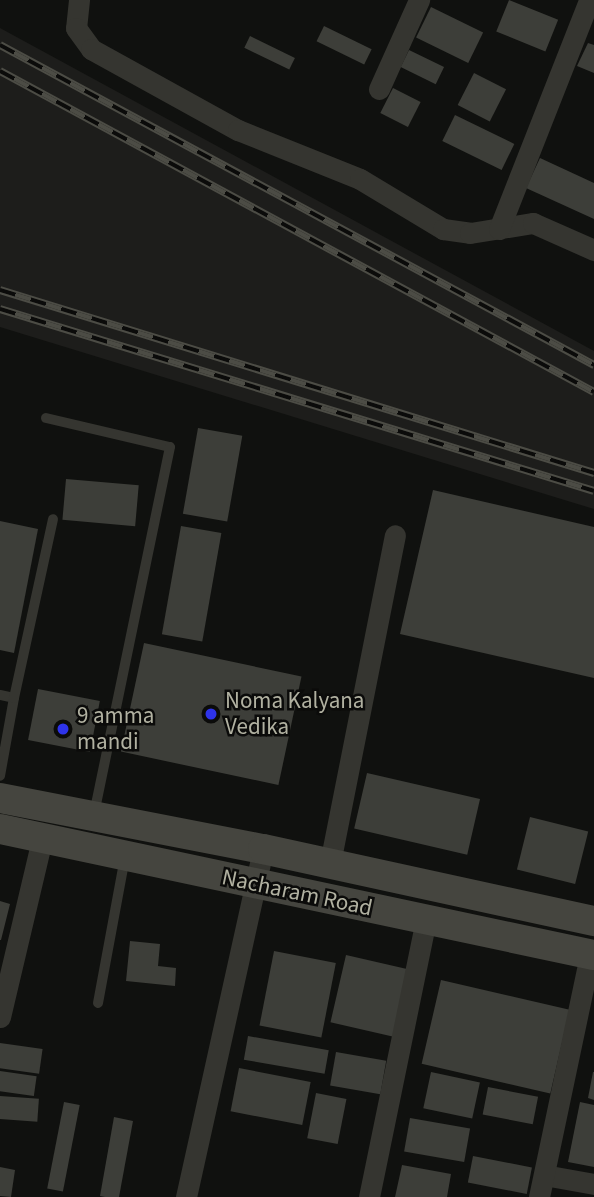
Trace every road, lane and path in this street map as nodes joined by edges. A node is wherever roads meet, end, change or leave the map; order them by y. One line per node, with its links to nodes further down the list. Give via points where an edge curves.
1 (79, 0): 5 (street, via 75,28 91,49 225,124 360,179 443,229 470,233)
2 (419, 0): 4 (street)
3 (589, 0): 5 (street)
4 (379, 89)
5 (499, 229): 6 (street, via 541,225)
6 (594, 250)
7 (46, 418): 14 (lane, via 170,447)
8 (53, 519): 11 (lane)
9 (395, 536): 19 (street)
10 (0, 695): 11 (lane)
11 (13, 698): 12 (lane)
12 (0, 776)
13 (0, 798): 14 (main road, Nacharam Road)
14 (94, 816): 17 (main road, Nacharam Road)
15 (0, 830): 16 (main road, Nacharam Road)
16 (42, 840): 18 (main road, Nacharam Road); 25 (street)
17 (264, 849): 19 (main road, Nacharam Road); 20 (street)
18 (125, 857): 20 (main road, Nacharam Road); 24 (lane)
19 (330, 863): 22 (main road, Nacharam Road)
20 (256, 886): 21 (main road, Nacharam Road); 28 (street)
21 (426, 920): 23 (main road, Nacharam Road); 29 (street)
22 (594, 921)
23 (592, 955): 26 (street)
24 (98, 1003)
25 (0, 1017)
26 (544, 1175): 27 (street); 30 (street)
27 (594, 1184)
28 (186, 1197)
29 (369, 1197)
30 (539, 1197)

